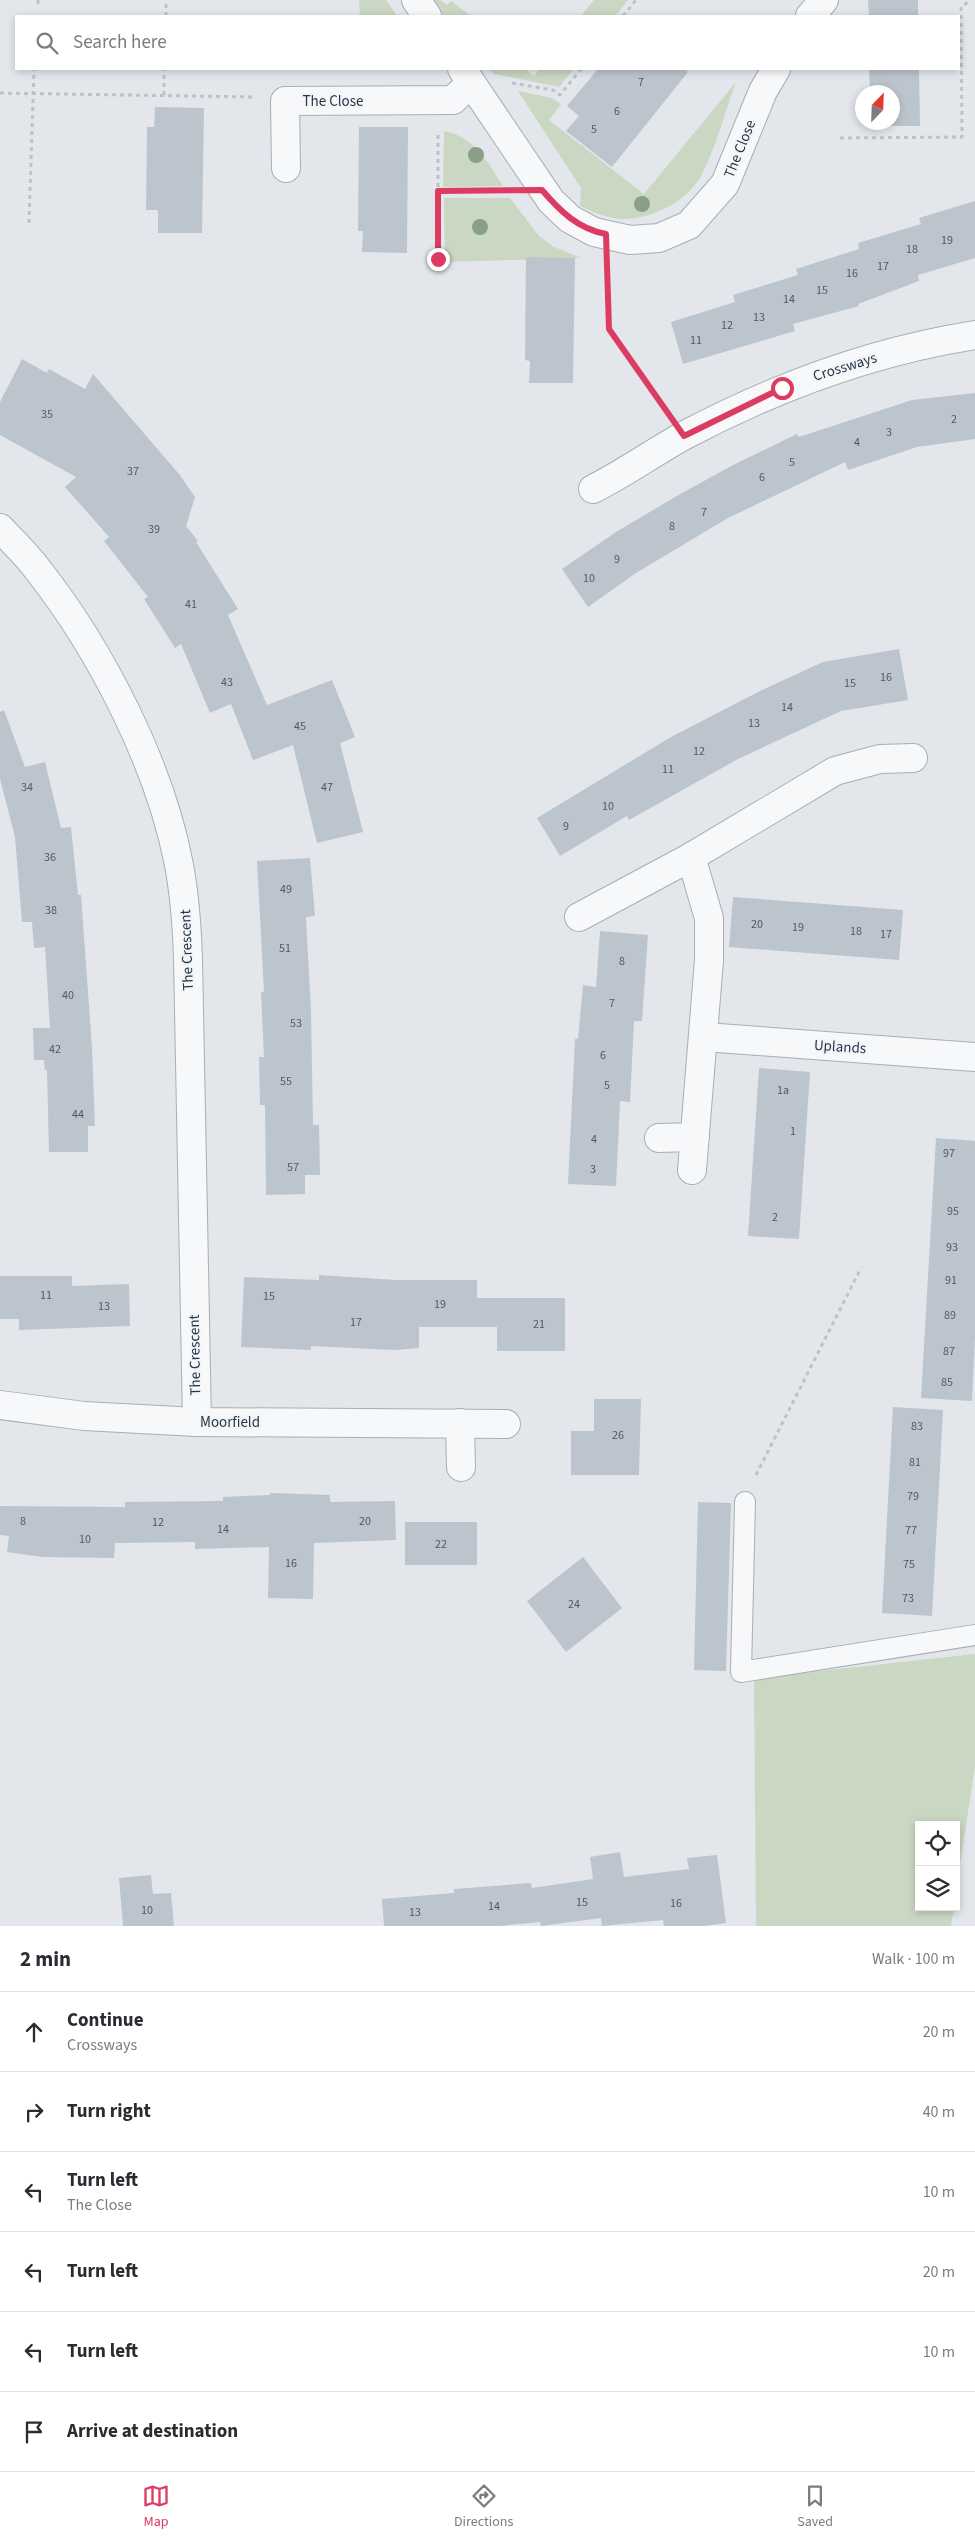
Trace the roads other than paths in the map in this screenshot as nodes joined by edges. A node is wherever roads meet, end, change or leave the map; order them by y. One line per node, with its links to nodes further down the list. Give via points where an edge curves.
1 (416, 0): 3 (street)
2 (824, 0): 4 (street)
3 (425, 15)
4 (811, 15)
5 (775, 70): 6 (street, The Close, via 763,91 725,184 689,225 659,238 630,240 594,232 570,219 542,190)
6 (467, 76): 7 (street, The Close, via 453,100 285,101)
7 (286, 168)
8 (975, 335): 9 (street, Crossways, via 947,339 846,366 782,388)
9 (606, 475)
10 (0, 528): 20 (street, The Crescent, via 38,568 74,620 113,688 141,745 178,863 185,905 188,959)
11 (913, 758): 12 (street, via 881,770 835,771)
12 (692, 857): 13 (street); 14 (street, via 708,918)
13 (579, 917)
14 (704, 1037): 15 (street, Uplands); 16 (street)
15 (975, 1057)
16 (695, 1137): 17 (street); 18 (street)
17 (659, 1138)
18 (692, 1170)
19 (0, 1405): 20 (street, Moorfield, via 84,1416)
20 (197, 1422): 21 (street, Moorfield)
21 (460, 1423): 22 (street, Moorfield); 23 (street)
22 (506, 1424)
23 (461, 1467)
24 (745, 1502): 25 (lane, via 741,1672)
25 (975, 1635)

